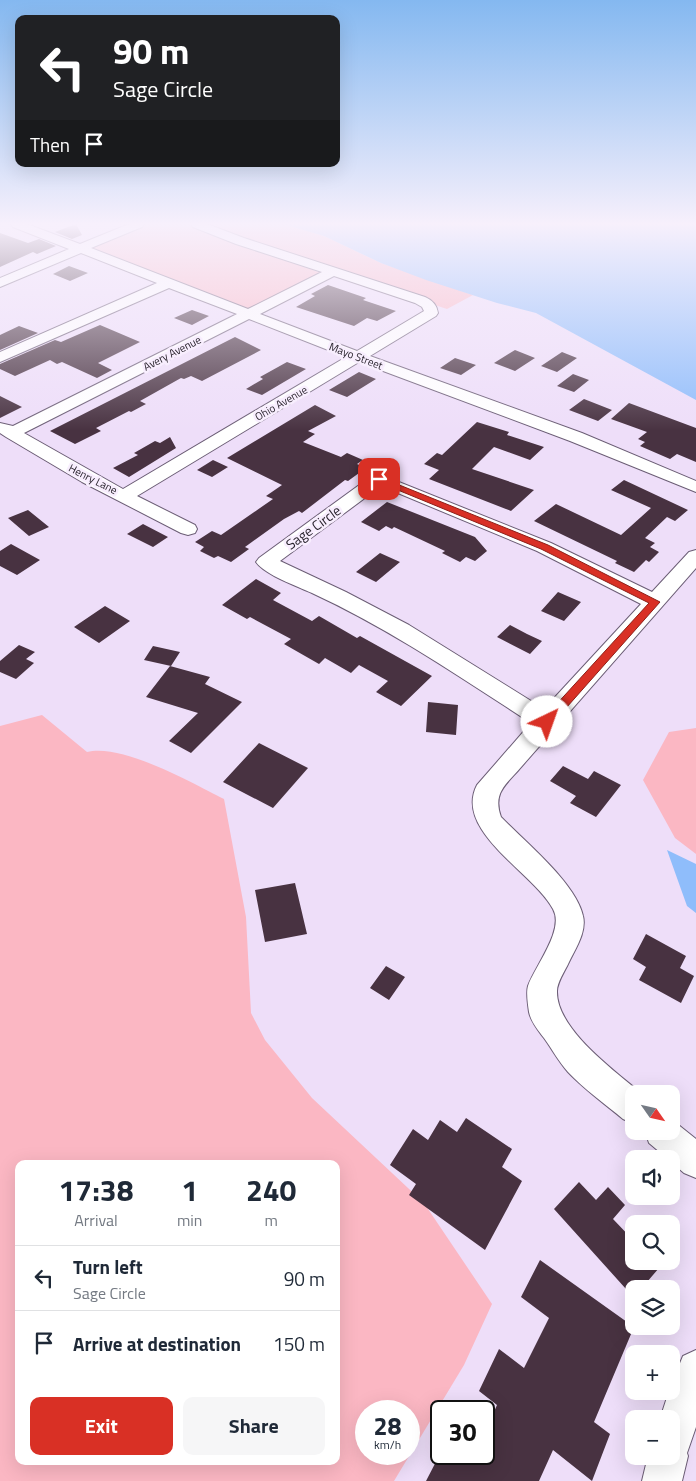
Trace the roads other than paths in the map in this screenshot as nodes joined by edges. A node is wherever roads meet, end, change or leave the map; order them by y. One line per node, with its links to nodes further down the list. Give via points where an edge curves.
1 (145, 293): 6 (street)
2 (194, 293): 5 (street, Mayo Street)
3 (291, 293): 5 (street, Avery Avenue)
4 (398, 293): 7 (street, Ohio Avenue, via 427,304 431,313)
5 (249, 315): 7 (street, Mayo Street); 8 (street, Avery Avenue)
6 (0, 357)
7 (359, 357): 9 (street, Mayo Street, via 576,436); 10 (street, Ohio Avenue)
8 (6, 430): 10 (street, Henry Lane, via 88,478)
9 (696, 486)
10 (125, 495): 11 (street, Henry Lane)
11 (188, 529)
12 (696, 556): 13 (street)
13 (655, 602): 14 (street); 14 (street, Sage Circle, via 544,547 379,479 266,562 402,630)
14 (547, 722): 15 (street, via 486,792 484,806 490,823 566,904 569,932 542,988 544,1012 579,1061)
15 (625, 1100)
16 (672, 1140): 17 (street)
17 (696, 1161)
18 (696, 1369): 19 (street)
19 (680, 1416)
20 (666, 1465): 21 (street)
21 (662, 1481)

